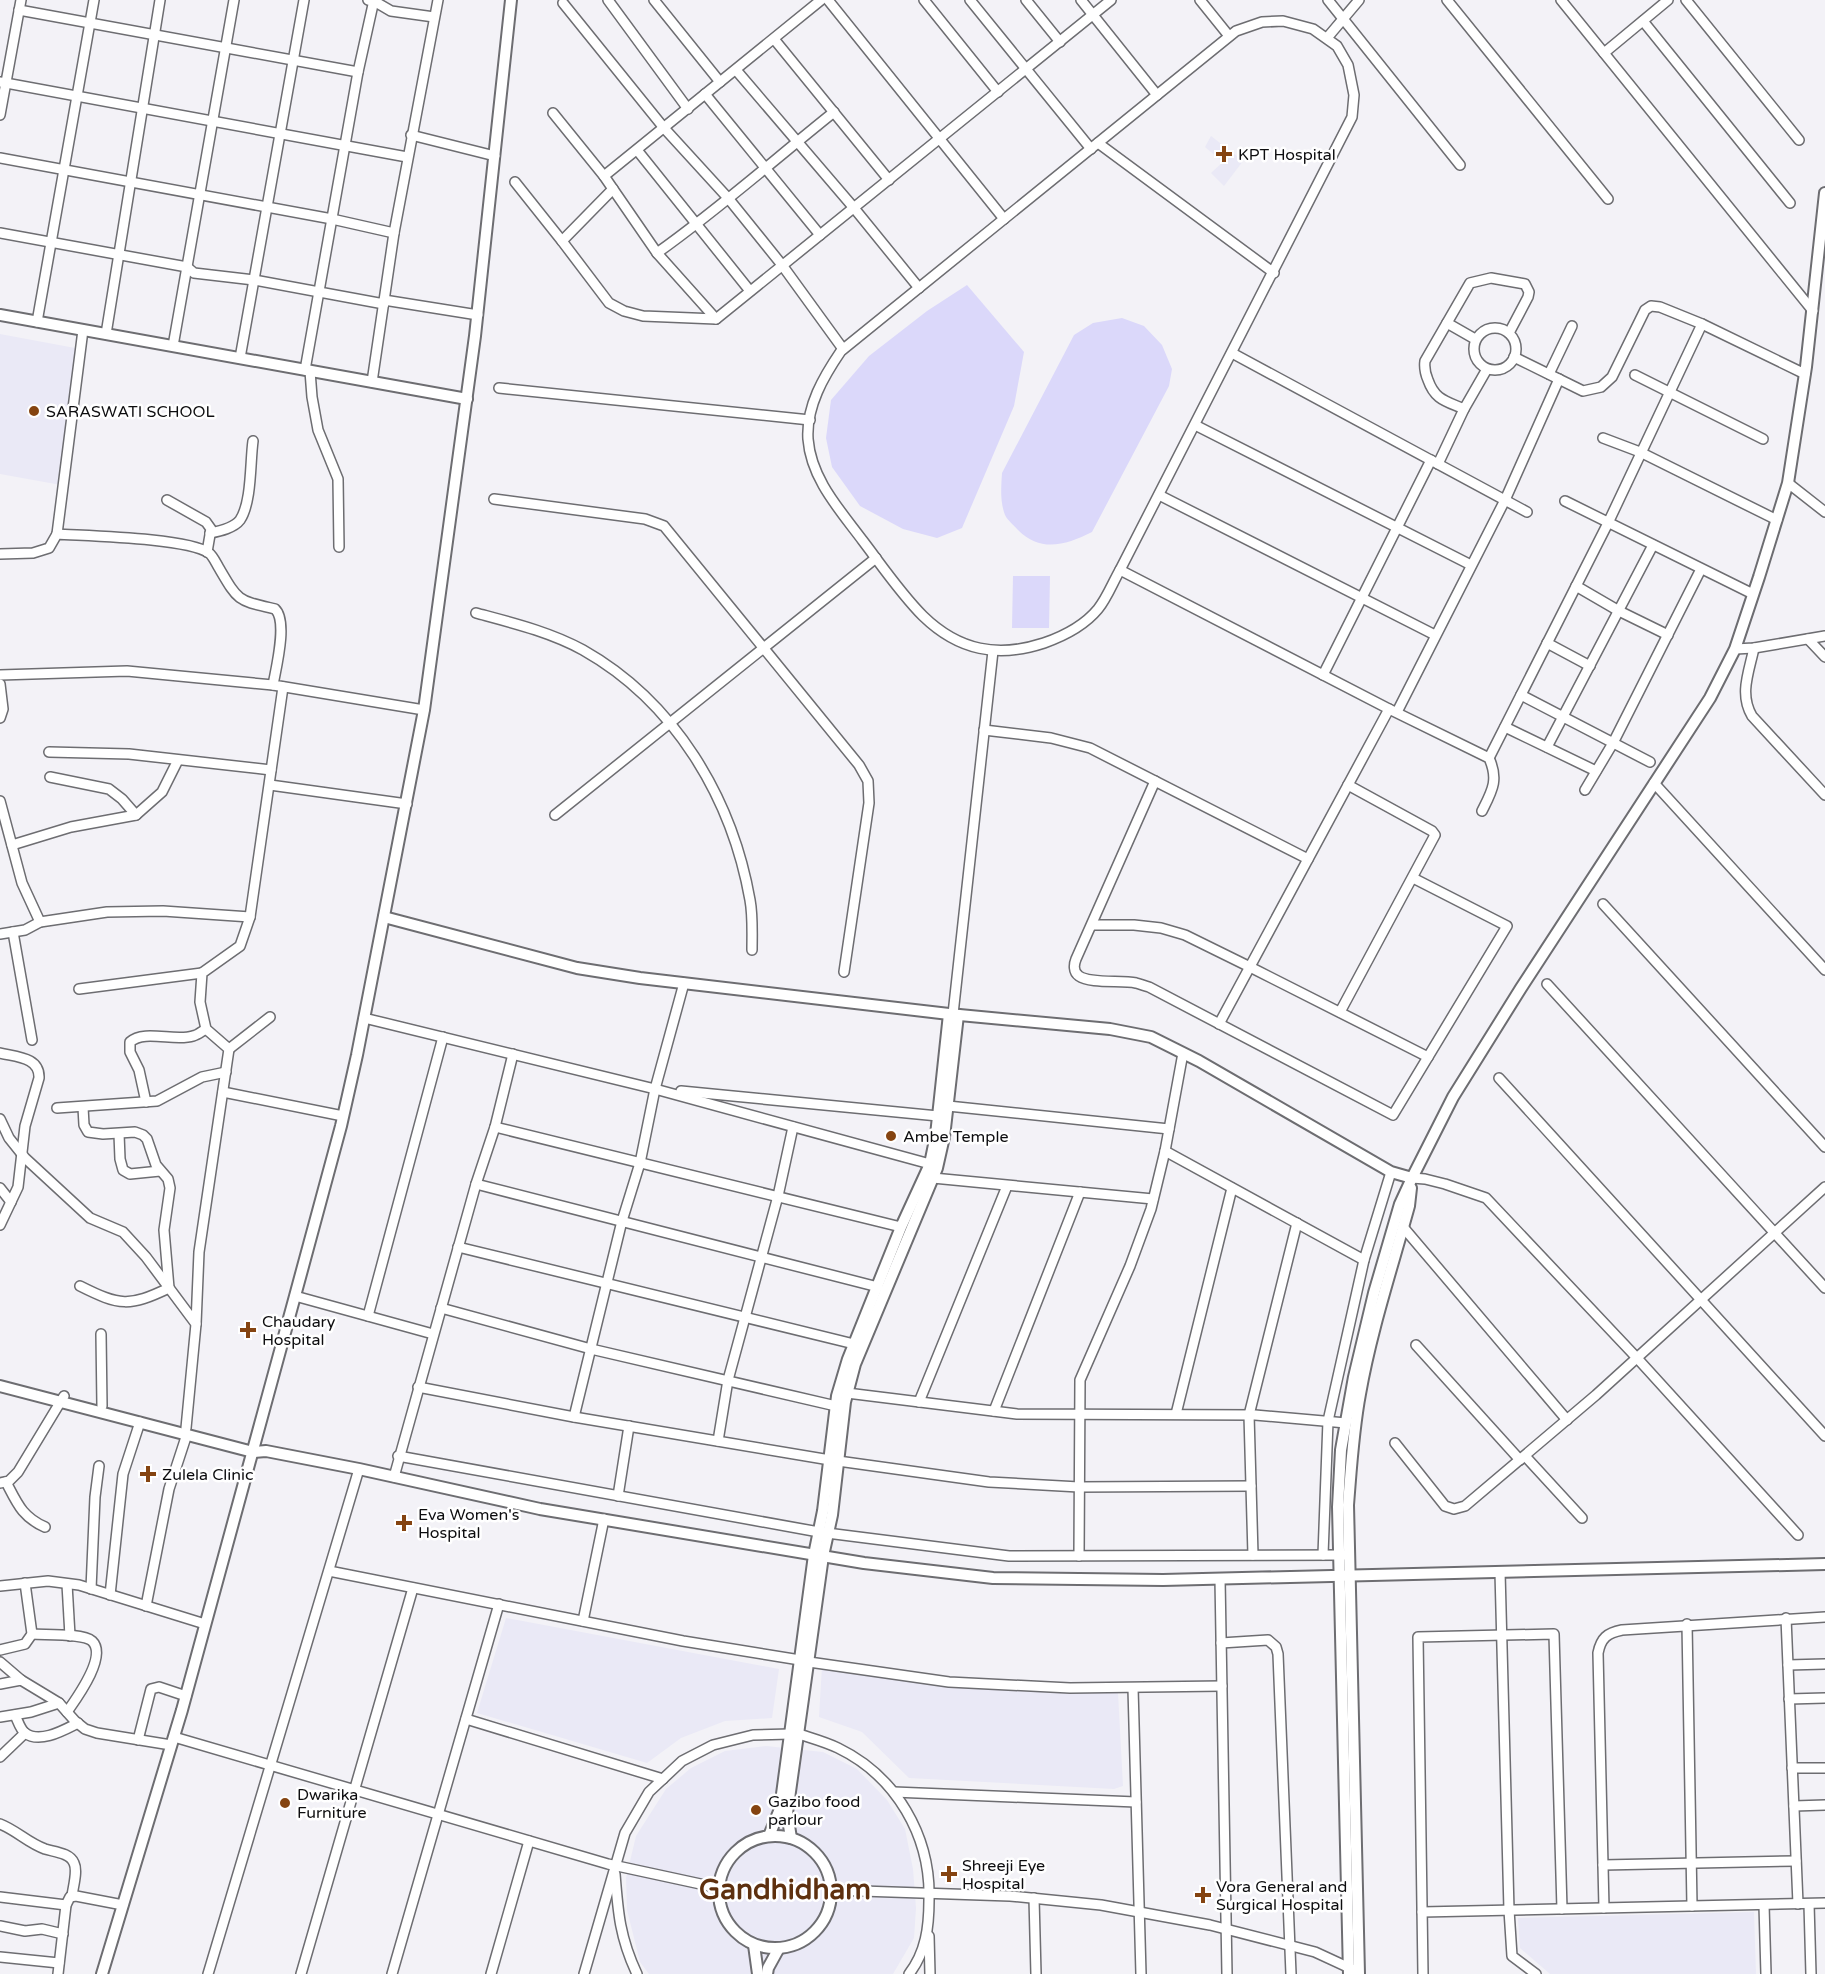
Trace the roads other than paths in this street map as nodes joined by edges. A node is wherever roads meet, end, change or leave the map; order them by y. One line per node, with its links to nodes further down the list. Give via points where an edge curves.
1 (94, 0): 30 (street)
2 (160, 0): 31 (street)
3 (234, 0): 36 (street)
4 (304, 0): 38 (street)
5 (372, 0): 27 (street, via 391,11); 41 (street)
6 (438, 0): 27 (street)
7 (511, 0): 63 (street)
8 (608, 0): 49 (street)
9 (654, 0): 43 (street)
10 (821, 0): 34 (street)
11 (828, 0): 57 (street)
12 (924, 0): 44 (street)
13 (970, 0): 39 (street)
14 (1026, 0): 35 (street)
15 (1080, 0): 26 (street)
16 (1111, 0): 26 (street)
17 (1200, 0): 32 (street)
18 (1328, 0): 28 (street)
19 (1359, 0): 28 (street)
20 (1446, 0): 77 (street)
21 (1561, 0): 37 (street)
22 (1668, 0): 29 (street)
23 (1686, 0): 58 (street)
24 (563, 3): 54 (street)
25 (20, 5): 30 (street); 42 (street)
26 (1093, 15): 35 (street); 46 (street)
27 (434, 17): 56 (street)
28 (1343, 19): 33 (street); 66 (street)
29 (1643, 21): 37 (street); 78 (street)
30 (90, 23): 31 (street); 47 (street)
31 (154, 35): 36 (street); 48 (street)
32 (1229, 36): 33 (street, via 1262,22 1283,21 1313,28); 46 (street)
33 (1327, 38): 93 (street, via 1348,64 1354,95 1352,117)
34 (774, 39): 40 (street); 50 (street)
35 (1060, 42): 39 (street)
36 (226, 48): 38 (street); 53 (street)
37 (1604, 53): 100 (street)
38 (293, 60): 41 (street); 55 (street)
39 (1026, 69): 44 (street); 61 (street)
40 (735, 70): 43 (street); 59 (street)
41 (358, 72): 60 (street)
42 (3, 82): 47 (street); 52 (street)
43 (720, 82): 45 (street)
44 (998, 92): 57 (street)
45 (705, 94): 49 (street); 67 (street)
46 (1156, 95): 61 (street)
47 (77, 96): 48 (street); 68 (street)
48 (142, 108): 53 (street); 71 (street)
49 (688, 109): 54 (street)
50 (834, 112): 59 (street); 70 (street)
51 (553, 113): 69 (street)
52 (0, 115)
53 (213, 121): 55 (street); 75 (street)
54 (664, 128): 62 (street); 76 (street)
55 (280, 133): 60 (street); 79 (street)
56 (411, 135): 63 (street); 64 (street)
57 (940, 139): 70 (street); 82 (street)
58 (1799, 140)
59 (798, 141): 67 (street); 80 (street)
60 (345, 145): 64 (street); 81 (street)
61 (1094, 146): 82 (street); 93 (street)
62 (637, 150): 69 (street); 83 (street)
63 (495, 156): 102 (street)
64 (407, 157): 85 (street)
65 (0, 158): 68 (street)
66 (1460, 165)
67 (765, 167): 76 (street); 86 (street)
68 (64, 170): 71 (street); 88 (street)
69 (604, 176): 73 (street)
70 (889, 180): 80 (street)
71 (130, 182): 75 (street); 90 (street)
72 (514, 182): 87 (street)
73 (613, 189): 87 (street); 89 (street)
74 (1825, 193): 94 (street)
75 (200, 195): 79 (street); 92 (street)
76 (728, 198): 83 (street); 91 (street)
77 (1608, 199)
78 (1790, 203)
79 (267, 207): 81 (street); 95 (street)
80 (854, 207): 86 (street); 96 (street)
81 (332, 219): 85 (street); 98 (street)
82 (1004, 219): 96 (street)
83 (697, 225): 89 (street); 97 (street)
84 (0, 233): 88 (street)
85 (394, 233): 99 (street)
86 (820, 235): 91 (street)
87 (562, 241): 103 (street, via 609,303 624,311)
88 (51, 242): 90 (street); 104 (street)
89 (657, 254): 103 (street)
90 (118, 255): 92 (street); 110 (street)
91 (782, 265): 97 (street); 113 (street)
92 (187, 267): 95 (street, via 194,273); 112 (street)
93 (1274, 273): 114 (street)
94 (1821, 277): 100 (street)
95 (254, 280): 98 (street); 116 (street)
96 (919, 288): 113 (street)
97 (750, 291): 103 (street)
98 (319, 292): 99 (street); 118 (street)
99 (384, 302): 102 (street); 123 (street)
100 (1813, 311): 120 (street)
101 (0, 315): 104 (street)
102 (478, 315): 126 (street)
103 (716, 319)
104 (37, 322): 108 (street)
105 (1447, 323): 109 (street, via 1470,283 1491,278 1526,284 1528,297); 111 (street); 127 (street, via 1425,361 1425,371 1432,392)
106 (1702, 324): 120 (street); 122 (street, via 1660,307 1648,308 1612,376 1601,387 1583,391); 125 (street)
107 (1572, 326): 119 (street)
108 (84, 330): 110 (street); 147 (street)
109 (1509, 333): 111 (street, via 1492,327); 115 (street, via 1516,346)
110 (106, 334): 112 (street)
111 (1475, 339): 117 (street, via 1473,351)
112 (173, 346): 116 (street)
113 (843, 349): 128 (street, via 822,379)
114 (1232, 353): 129 (street); 134 (street)
115 (1514, 357): 117 (street, via 1497,370); 119 (street)
116 (240, 358): 118 (street)
117 (1487, 369): 127 (street)
118 (308, 370): 123 (street); 149 (street, via 318,430 338,478)
119 (1549, 374): 122 (street)
120 (1805, 374): 135 (street)
121 (1635, 375): 125 (street)
122 (1559, 379): 139 (street)
123 (372, 382): 126 (street)
124 (499, 388): 128 (street)
125 (1669, 391): 131 (street); 133 (street)
126 (467, 399): 177 (street)
127 (1464, 409): 134 (street)
128 (810, 420): 152 (street, via 808,438 816,473)
129 (1195, 425): 136 (street); 145 (street)
130 (1603, 438): 133 (street)
131 (1763, 439)
132 (253, 441): 146 (street, via 247,502 239,521)
133 (1640, 452): 143 (street); 144 (street)
134 (1435, 462): 139 (street); 145 (street)
135 (1788, 483): 142 (street); 143 (street)
136 (1159, 495): 155 (street); 158 (street)
137 (167, 500): 146 (street, via 207,522)
138 (494, 500): 166 (street, via 645,519 664,526)
139 (1505, 500): 141 (street); 153 (street)
140 (1565, 501): 144 (street)
141 (1527, 512)
142 (1825, 512)
143 (1777, 520): 157 (street)
144 (1608, 523): 148 (street); 156 (street)
145 (1397, 528): 153 (street); 158 (street)
146 (210, 533): 150 (street)
147 (57, 534): 150 (street, via 155,541); 151 (street, via 49,548 33,553)
148 (1653, 545): 154 (street); 159 (street)
149 (339, 547)
150 (207, 552): 175 (street, via 236,596 279,612 282,623)
151 (0, 554)
152 (876, 558): 166 (street); 169 (street, via 924,616 970,646)
153 (1471, 565): 162 (street)
154 (1701, 569): 157 (street); 161 (street)
155 (1120, 570): 169 (street, via 1098,609 1062,637 1023,650); 173 (street)
156 (1576, 586): 159 (street); 165 (street)
157 (1754, 594): 168 (street)
158 (1362, 598): 162 (street); 173 (street)
159 (1619, 611): 161 (street); 171 (street)
160 (476, 613): 181 (street, via 532,628 583,650 633,685)
161 (1668, 634): 184 (street)
162 (1435, 635): 178 (street)
163 (1825, 636): 164 (street)
164 (1808, 639): 167 (street); 170 (street)
165 (1547, 643): 171 (street); 176 (street)
166 (765, 648): 181 (street); 218 (street, via 860,765 868,781 869,803)
167 (1754, 648): 168 (street); 198 (street, via 1744,696 1747,708)
168 (1735, 649): 194 (street, via 1710,698)
169 (993, 651): 183 (street)
170 (1825, 657)
171 (1590, 666): 179 (street)
172 (0, 675): 175 (street, via 127,671)
173 (1323, 675): 178 (street)
174 (0, 684): 180 (street)
175 (278, 686): 177 (street); 190 (street)
176 (1521, 694): 179 (street); 182 (street)
177 (424, 710): 200 (street)
178 (1393, 710): 187 (street); 196 (street)
179 (1564, 717): 184 (street); 185 (street)
180 (0, 718)
181 (671, 722): 203 (street); 215 (street, via 723,808 750,902)
182 (1505, 727): 185 (street); 187 (street)
183 (984, 730): 193 (street, via 1051,738 1090,748); 224 (street)
184 (1613, 743): 189 (street); 191 (street)
185 (1547, 747): 191 (street)
186 (49, 752): 188 (street)
187 (1489, 758): 201 (street, via 1494,781)
188 (178, 760): 190 (street); 202 (street, via 162,792)
189 (1650, 762)
190 (271, 770): 195 (street)
191 (1596, 771): 197 (street)
192 (50, 777): 202 (street, via 110,789)
193 (1155, 781): 206 (street); 212 (street)
194 (1654, 783): 217 (street); 258 (street, via 1453,1097)
195 (270, 785): 200 (street); 209 (street)
196 (1348, 785): 206 (street); 207 (street, via 1435,833)
197 (1585, 790)
198 (1825, 795)
199 (0, 801): 204 (street)
200 (407, 804): 210 (street)
201 (1482, 811)
202 (136, 815): 205 (street)
203 (555, 815)
204 (3, 826): 205 (street)
205 (12, 845): 211 (street, via 22,883)
206 (1308, 859): 216 (street)
207 (1413, 878): 223 (street); 235 (street, via 1507,926)
208 (1603, 904): 251 (street)
209 (250, 917): 211 (street, via 107,912); 219 (street, via 240,946)
210 (384, 917): 220 (street, via 577,968); 226 (street)
211 (40, 922): 213 (street)
212 (1092, 925): 216 (street, via 1161,928); 227 (street, via 1074,966 1079,976 1143,985)
213 (13, 932): 214 (street); 230 (street)
214 (0, 934)
215 (752, 950)
216 (1250, 967): 223 (street); 227 (street)
217 (1825, 970)
218 (844, 972)
219 (202, 973): 222 (street); 228 (street, via 200,1002)
220 (684, 983): 224 (street); 238 (street)
221 (1547, 984): 274 (street)
222 (79, 989)
223 (1340, 1012): 235 (street)
224 (953, 1014): 233 (street, via 1110,1029 1151,1037); 241 (street); 245 (street)
225 (270, 1017): 231 (street)
226 (364, 1018): 229 (street); 244 (street)
227 (1220, 1024): 235 (street, via 1392,1115)
228 (206, 1029): 231 (street); 240 (street, via 192,1036 143,1036 130,1042)
229 (443, 1037): 234 (street); 286 (street)
230 (32, 1040)
231 (229, 1050): 236 (street)
232 (0, 1053): 253 (street, via 28,1060 39,1070)
233 (1183, 1053): 249 (street); 257 (street)
234 (513, 1054): 238 (street); 247 (street)
235 (1428, 1057)
236 (226, 1072): 239 (street); 240 (street, via 202,1077 157,1101)
237 (1499, 1078): 284 (street)
238 (655, 1089): 245 (street); 248 (street); 254 (street)
239 (223, 1092): 244 (street); 288 (street, via 199,1252)
240 (146, 1102): 242 (street)
241 (948, 1106): 249 (street); 259 (street)
242 (83, 1107): 243 (street); 250 (street, via 88,1132)
243 (57, 1108)
244 (343, 1116): 283 (street)
245 (938, 1116): 255 (street)
246 (0, 1119): 253 (street)
247 (495, 1127): 254 (street); 260 (street)
248 (793, 1127): 255 (street); 266 (street)
249 (1169, 1129): 252 (street)
250 (119, 1134): 256 (street, via 143,1135); 256 (street, via 123,1170 130,1174)
251 (1825, 1147)
252 (1165, 1151): 264 (street); 267 (street)
253 (21, 1153): 268 (street, via 18,1187); 281 (street, via 90,1218 123,1232)
254 (640, 1163): 266 (street); 269 (street)
255 (930, 1164): 272 (street)
256 (160, 1171): 281 (street, via 170,1183 165,1230)
257 (1391, 1172): 258 (street); 277 (street)
258 (1412, 1178): 273 (street); 294 (street, via 1486,1198); 312 (street, via 1400,1204 1374,1293)
259 (933, 1179): 261 (street); 299 (street, via 855,1364)
260 (476, 1184): 269 (street); 275 (street)
261 (1007, 1185): 265 (street); 301 (street)
262 (1825, 1187): 274 (street)
263 (0, 1188): 268 (street)
264 (1232, 1188): 270 (street); 306 (street)
265 (1080, 1192): 267 (street); 304 (street)
266 (778, 1197): 272 (street); 276 (street)
267 (1153, 1199): 305 (street, via 1130,1266 1080,1380)
268 (11, 1202): 271 (street)
269 (622, 1221): 276 (street); 278 (street)
270 (1298, 1223): 277 (street); 307 (street)
271 (0, 1225)
272 (901, 1227): 280 (street)
273 (1403, 1227): 309 (street); 335 (street, via 1360,1393)
274 (1775, 1234): 282 (street); 284 (street)
275 (458, 1247): 278 (street); 285 (street)
276 (761, 1257): 280 (street); 287 (street)
277 (1364, 1260): 310 (street)
278 (607, 1283): 287 (street); 293 (street)
279 (80, 1286): 281 (street, via 115,1301 128,1302)
280 (878, 1287): 291 (street)
281 (169, 1288): 288 (street)
282 (1825, 1288)
283 (295, 1296): 286 (street); 318 (street)
284 (1700, 1301): 294 (street); 315 (street)
285 (441, 1308): 290 (street); 293 (street)
286 (368, 1316): 290 (street)
287 (746, 1318): 291 (street); 296 (street)
288 (196, 1324): 314 (street)
289 (101, 1334): 302 (street)
290 (433, 1334): 298 (street)
291 (854, 1344): 303 (street)
292 (1416, 1345): 320 (street)
293 (591, 1348): 296 (street); 308 (street)
294 (1636, 1358): 309 (street); 333 (street)
295 (0, 1380): 300 (street)
296 (728, 1380): 303 (street); 316 (street)
297 (0, 1386): 300 (street)
298 (418, 1387): 308 (street); 319 (street)
299 (847, 1394): 301 (street); 321 (street)
300 (62, 1399): 302 (street); 311 (street); 325 (street, via 24,1462 12,1478)
301 (919, 1402): 304 (street)
302 (102, 1406): 314 (street)
303 (836, 1406): 321 (street)
304 (994, 1411): 305 (street)
305 (1079, 1414): 306 (street); 327 (street)
306 (1176, 1414): 307 (street)
307 (1249, 1414): 310 (street); 326 (street)
308 (574, 1417): 313 (street)
309 (1567, 1420): 320 (street)
310 (1328, 1421): 312 (street); 334 (street)
311 (140, 1422): 314 (street); 349 (street, via 123,1474)
312 (1346, 1423): 335 (street, via 1340,1473)
313 (629, 1426): 316 (street); 328 (street)
314 (186, 1431): 318 (street); 351 (street, via 169,1489)
315 (1825, 1437)
316 (718, 1441): 321 (street)
317 (1395, 1443): 320 (street, via 1445,1506 1455,1509 1465,1506)
318 (254, 1449): 323 (street); 355 (street)
319 (398, 1456): 324 (street); 328 (street)
320 (1523, 1458): 329 (street)
321 (834, 1461): 327 (street, via 989,1482); 332 (street)
322 (99, 1466): 348 (street)
323 (359, 1469): 324 (street); 340 (street)
324 (394, 1477): 330 (street)
325 (3, 1482): 331 (street, via 23,1513)
326 (1251, 1486): 327 (street); 338 (street)
327 (1079, 1487): 337 (street)
328 (618, 1496): 332 (street)
329 (1582, 1518)
330 (604, 1519): 336 (street); 354 (street)
331 (45, 1527)
332 (823, 1532): 336 (street); 337 (street, via 1009,1556)
333 (1798, 1535)
334 (1323, 1555): 335 (street); 338 (street)
335 (1344, 1555): 342 (street)
336 (818, 1556): 343 (street, via 993,1578); 362 (street)
337 (1079, 1556): 338 (street)
338 (1253, 1556)
339 (1825, 1564): 341 (street)
340 (329, 1571): 347 (street); 384 (street)
341 (1500, 1572): 342 (street); 358 (street)
342 (1344, 1576): 343 (street); 429 (street)
343 (1220, 1579): 360 (street)
344 (25, 1583): 345 (street); 346 (street); 357 (street)
345 (67, 1584): 348 (street); 359 (street)
346 (0, 1586)
347 (413, 1587): 350 (street); 388 (street)
348 (91, 1589): 349 (street)
349 (110, 1595): 351 (street)
350 (499, 1604): 354 (street); 377 (street)
351 (146, 1606): 355 (street)
352 (1825, 1617): 353 (street)
353 (1786, 1618): 356 (street); 365 (street)
354 (583, 1621): 362 (street)
355 (205, 1624): 370 (street)
356 (1687, 1624): 399 (street); 400 (street, via 1611,1632 1600,1643)
357 (32, 1634): 359 (street); 361 (street, via 24,1644)
358 (1502, 1635): 416 (street, via 1554,1634); 417 (street); 419 (street, via 1418,1636)
359 (70, 1636): 374 (street, via 91,1640 96,1653 93,1669)
360 (1221, 1643): 368 (street); 425 (street, via 1268,1640 1278,1654)
361 (0, 1650)
362 (804, 1661): 369 (street, via 949,1682); 380 (street)
363 (0, 1662): 366 (street)
364 (1825, 1664): 365 (street)
365 (1788, 1665): 372 (street)
366 (21, 1680): 367 (street); 373 (street)
367 (0, 1684)
368 (1222, 1686): 369 (street); 422 (street)
369 (1133, 1688): 390 (street)
370 (186, 1696): 381 (street, via 159,1687 151,1689); 382 (street)
371 (1825, 1698): 372 (street)
372 (1789, 1699): 385 (street)
373 (59, 1703): 374 (street); 375 (street)
374 (67, 1712): 378 (street)
375 (15, 1715): 376 (street); 379 (street)
376 (0, 1717)
377 (466, 1719): 387 (street); 393 (street)
378 (78, 1723): 379 (street, via 54,1734); 381 (street, via 97,1733)
379 (25, 1733): 383 (street)
380 (794, 1734): 387 (street, via 753,1735 712,1745 682,1761); 389 (street, via 837,1747 866,1765); 395 (street, via 780,1809); 396 (street, via 788,1813)
381 (138, 1740): 382 (street)
382 (172, 1741): 384 (street); 412 (street)
383 (0, 1757)
384 (272, 1765): 388 (street); 432 (street)
385 (1792, 1768): 386 (street); 392 (street)
386 (1825, 1768)
387 (663, 1779): 401 (street, via 649,1792 625,1833)
388 (354, 1790): 393 (street); 433 (street)
389 (894, 1792): 390 (street); 404 (street, via 911,1816 922,1845)
390 (1136, 1802): 418 (street)
391 (1825, 1805): 392 (street)
392 (1794, 1806): 398 (street)
393 (438, 1814): 397 (street); 434 (street)
394 (0, 1824): 405 (street, via 35,1845 72,1860 76,1866)
395 (769, 1836): 396 (street); 402 (street, via 738,1849 724,1868)
396 (791, 1838): 403 (street, via 818,1855 829,1874)
397 (529, 1841): 401 (street); 435 (street)
398 (1796, 1861): 399 (street); 409 (street)
399 (1691, 1863): 400 (street); 414 (street)
400 (1603, 1865): 415 (street)
401 (614, 1866): 402 (street); 436 (street); 437 (street, via 620,1926)
402 (719, 1888): 424 (street, via 723,1913 732,1929)
403 (832, 1890): 404 (street); 426 (street, via 825,1918 812,1935)
404 (930, 1894): 407 (street); 421 (street)
405 (72, 1896): 411 (street); 412 (street)
406 (0, 1897): 411 (street)
407 (1034, 1898): 418 (street); 442 (street)
408 (1825, 1903): 410 (street)
409 (1798, 1904): 410 (street); 413 (street)
410 (1809, 1904): 449 (street)
411 (66, 1905): 423 (street)
412 (123, 1905): 431 (street)
413 (1764, 1905): 414 (street); 448 (street)
414 (1692, 1906): 415 (street)
415 (1604, 1908): 416 (street)
416 (1562, 1909): 417 (street)
417 (1509, 1910): 419 (street); 447 (street, via 1512,1956)
418 (1139, 1912): 422 (street); 443 (street)
419 (1422, 1912): 446 (street)
420 (0, 1926): 423 (street)
421 (928, 1930): 440 (street); 441 (street)
422 (1227, 1930): 425 (street); 444 (street)
423 (63, 1934): 428 (street)
424 (754, 1945): 426 (street); 438 (street)
425 (1290, 1945): 429 (street); 445 (street)
426 (779, 1948): 439 (street)
427 (0, 1957): 428 (street)
428 (59, 1963): 430 (street)
429 (1356, 1972)
430 (58, 1974)
431 (102, 1974)
432 (208, 1974)
433 (301, 1974)
434 (392, 1974)
435 (491, 1974)
436 (584, 1974)
437 (637, 1974)
438 (758, 1974)
439 (767, 1974)
440 (909, 1974)
441 (930, 1974)
442 (1036, 1974)
443 (1141, 1974)
444 (1227, 1974)
445 (1291, 1974)
446 (1423, 1974)
447 (1536, 1974)
448 (1766, 1974)
449 (1811, 1974)

